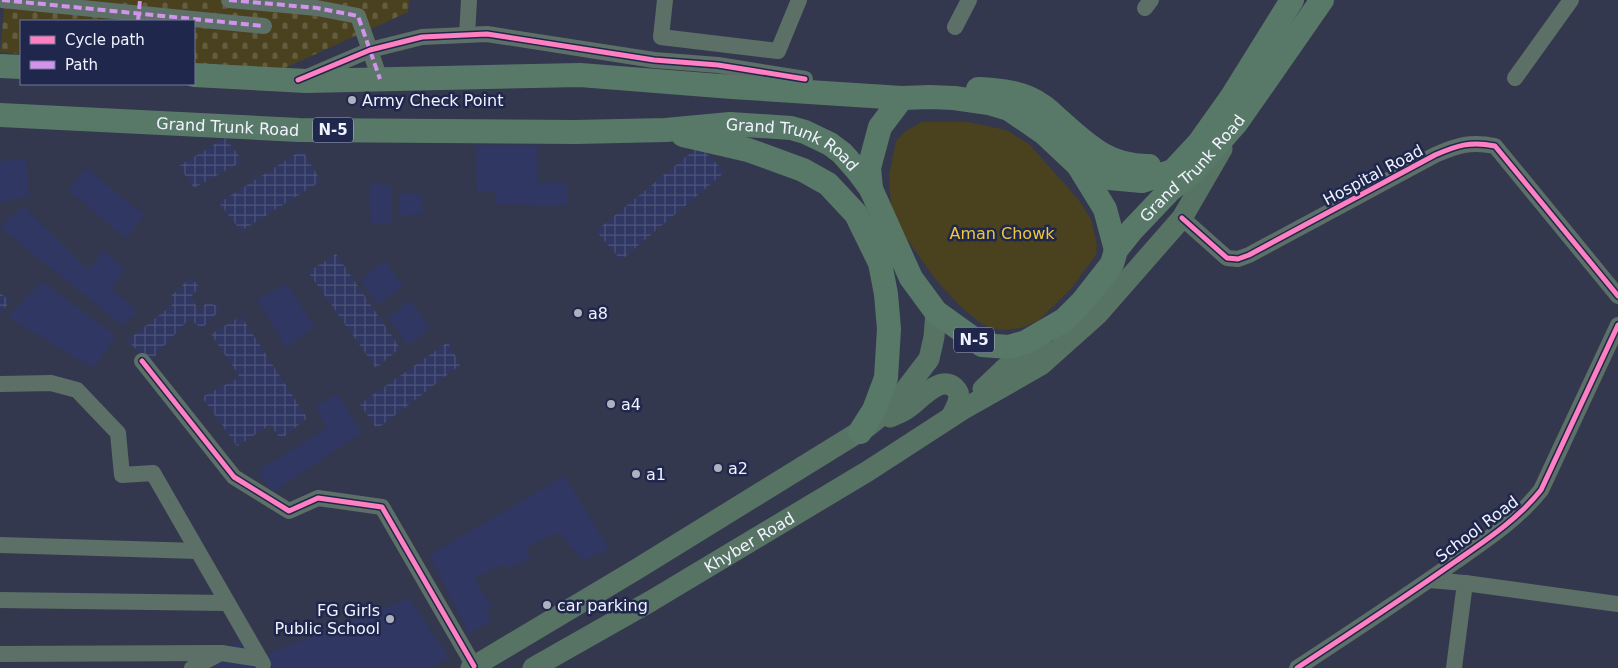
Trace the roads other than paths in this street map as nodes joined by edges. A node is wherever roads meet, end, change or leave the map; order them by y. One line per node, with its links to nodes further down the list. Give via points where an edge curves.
1 (2, 0): 12 (street)
2 (230, 0): 10 (street)
3 (469, 0): 15 (street)
4 (665, 0): 5 (street, via 661,37 778,51)
5 (799, 0)
6 (968, 0): 14 (street)
7 (1292, 0): 29 (highway, Grand Trunk Road)
8 (1322, 0): 27 (highway, Grand Trunk Road / N-5)
9 (1571, 0): 21 (street)
10 (263, 2): 11 (street)
11 (318, 4): 16 (street, via 358,16)
12 (139, 12): 13 (street)
13 (264, 26)
14 (955, 27)
15 (467, 35): 16 (street, via 422,37); 23 (street, via 487,34)
16 (370, 50): 22 (street); 24 (street)
17 (0, 66): 18 (highway)
18 (20, 67)
19 (195, 75): 24 (highway, Grand Trunk Road)
20 (580, 75): 22 (highway, Grand Trunk Road); 23 (highway, via 620,72); 25 (highway, Grand Trunk Road)
21 (1515, 78)
22 (380, 79): 24 (highway, Grand Trunk Road)
23 (805, 79): 29 (highway, via 1000,90 1020,94 1041,104 1089,147 1120,164 1160,166)
24 (298, 80)
25 (902, 98): 30 (highway, Grand Trunk Road, via 954,98 1009,109 1044,133); 31 (highway, via 880,127 870,168)
26 (0, 115): 28 (highway, Grand Trunk Road / N-5, via 299,130)
27 (1237, 122): 32 (main road); 33 (highway, Grand Trunk Road / N-5)
28 (666, 130): 31 (highway, Grand Trunk Road / N-5, via 730,124 805,132 842,153); 41 (highway, via 748,150 803,170 828,184 856,214 880,263 889,329 886,378)
29 (1199, 143): 30 (highway, Grand Trunk Road, via 1173,171 1142,181 1109,178)
30 (1078, 165): 33 (highway, via 1105,210)
31 (871, 189): 35 (highway, Grand Trunk Road / N-5, via 911,278)
32 (1182, 218): 34 (street, Hospital Road, via 1227,258 1238,259 1435,156 1455,147 1481,143 1495,146); 40 (main road, via 1097,315 1041,364)
33 (1116, 250): 36 (highway, Grand Trunk Road / N-5, via 1112,264)
34 (1618, 296)
35 (936, 312): 36 (highway, Grand Trunk Road / N-5, via 982,345 1009,347 1026,342); 41 (main road, via 928,359 893,406)
36 (1064, 320): 40 (main road)
37 (1618, 325): 44 (street, School Road, via 1541,490 1500,530)
38 (142, 361): 52 (street, via 234,477 289,511 318,498 382,507)
39 (0, 384): 43 (street, via 51,383 77,390 118,434 122,475 153,473)
40 (956, 414): 41 (main road, via 958,391 944,384 907,410); 54 (main road, Khyber Road, via 852,480)
41 (864, 430): 52 (main road)
42 (0, 545): 43 (street)
43 (198, 551): 47 (street)
44 (1429, 580): 45 (street); 55 (street, School Road)
45 (1466, 583): 48 (street); 56 (street)
46 (0, 600): 47 (street)
47 (227, 603): 51 (street)
48 (1618, 604)
49 (221, 652): 50 (street); 51 (street); 53 (street)
50 (0, 654)
51 (262, 663)
52 (472, 667)
53 (192, 668)
54 (533, 668)
55 (1297, 668)
56 (1454, 668)

